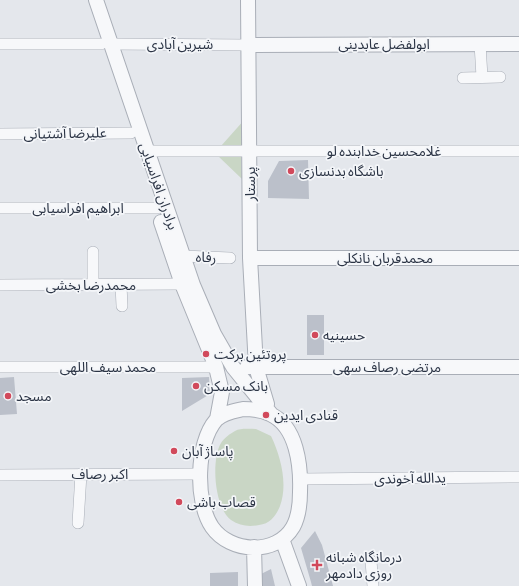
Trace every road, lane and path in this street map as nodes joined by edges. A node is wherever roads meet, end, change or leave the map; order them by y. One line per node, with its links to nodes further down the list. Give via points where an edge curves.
1 (86, 0): 5 (street, برادران افراسیابی)
2 (96, 0): 5 (street, برادران افراسیابی)
3 (248, 0): 8 (street, پرستار)
4 (0, 44): 5 (street, شیرین آبادی)
5 (106, 44): 8 (street, شیرین آبادی); 12 (street, برادران افراسیابی); 16 (street, برادران افراسیابی)
6 (480, 44): 7 (street, ابولفضل عابدینی); 8 (street, ابولفضل عابدینی); 11 (street)
7 (519, 44)
8 (248, 45): 14 (street, پرستار)
9 (500, 77): 11 (street)
10 (463, 78): 11 (street)
11 (482, 78)
12 (131, 133): 13 (street, علیرضا آشتیانی); 18 (street, برادران افراسیابی)
13 (0, 134)
14 (249, 150): 15 (street, غلامحسین خدابنده لو); 16 (street, غلامحسین خدابنده لو); 22 (street, پرستار)
15 (519, 150)
16 (147, 151): 18 (street, برادران افراسیابی)
17 (0, 208): 18 (street, ابراهیم افراسیابی)
18 (162, 208): 20 (street, برادران افراسیابی)
19 (93, 252): 26 (street)
20 (178, 257): 21 (street, رفاه); 24 (street, برادران افراسیابی); 31 (street, برادران افراسیابی, via 214,334)
21 (230, 258)
22 (250, 258): 23 (street, محمدقربان نانکلی); 32 (street, پرستار)
23 (519, 258)
24 (182, 284): 27 (street, محمدرضا بخشی); 30 (street, برادران افراسیابی)
25 (0, 285): 26 (street, محمدرضا بخشی)
26 (93, 285): 27 (street, محمدرضا بخشی)
27 (121, 285): 28 (street)
28 (122, 306)
29 (0, 367): 30 (street, محمد سیف اللهی)
30 (216, 367): 31 (street, مرتضی رصاف سهی); 35 (street, برادران افراسیابی, via 222,392)
31 (233, 367): 32 (street, مرتضی رصاف سهی); 34 (street, برادران افراسیابی)
32 (256, 367): 33 (street, مرتضی رصاف سهی); 34 (street, پرستار)
33 (519, 367)
34 (271, 414): 35 (street, via 243,409); 40 (street, via 288,432 298,453)
35 (217, 419): 37 (street, via 203,445)
36 (81, 474): 37 (street, اکبر رصاف); 38 (street, اکبر رصاف); 41 (street)
37 (200, 474): 43 (street, via 204,506 212,527 226,541 236,546)
38 (0, 475)
39 (519, 477): 40 (street, یدالله آخوندی)
40 (301, 479): 42 (street, via 293,527)
41 (78, 523)
42 (282, 539): 43 (street); 46 (street)
43 (254, 548): 45 (street)
44 (371, 561): 47 (street)
45 (255, 586)
46 (299, 586)
47 (373, 586)

